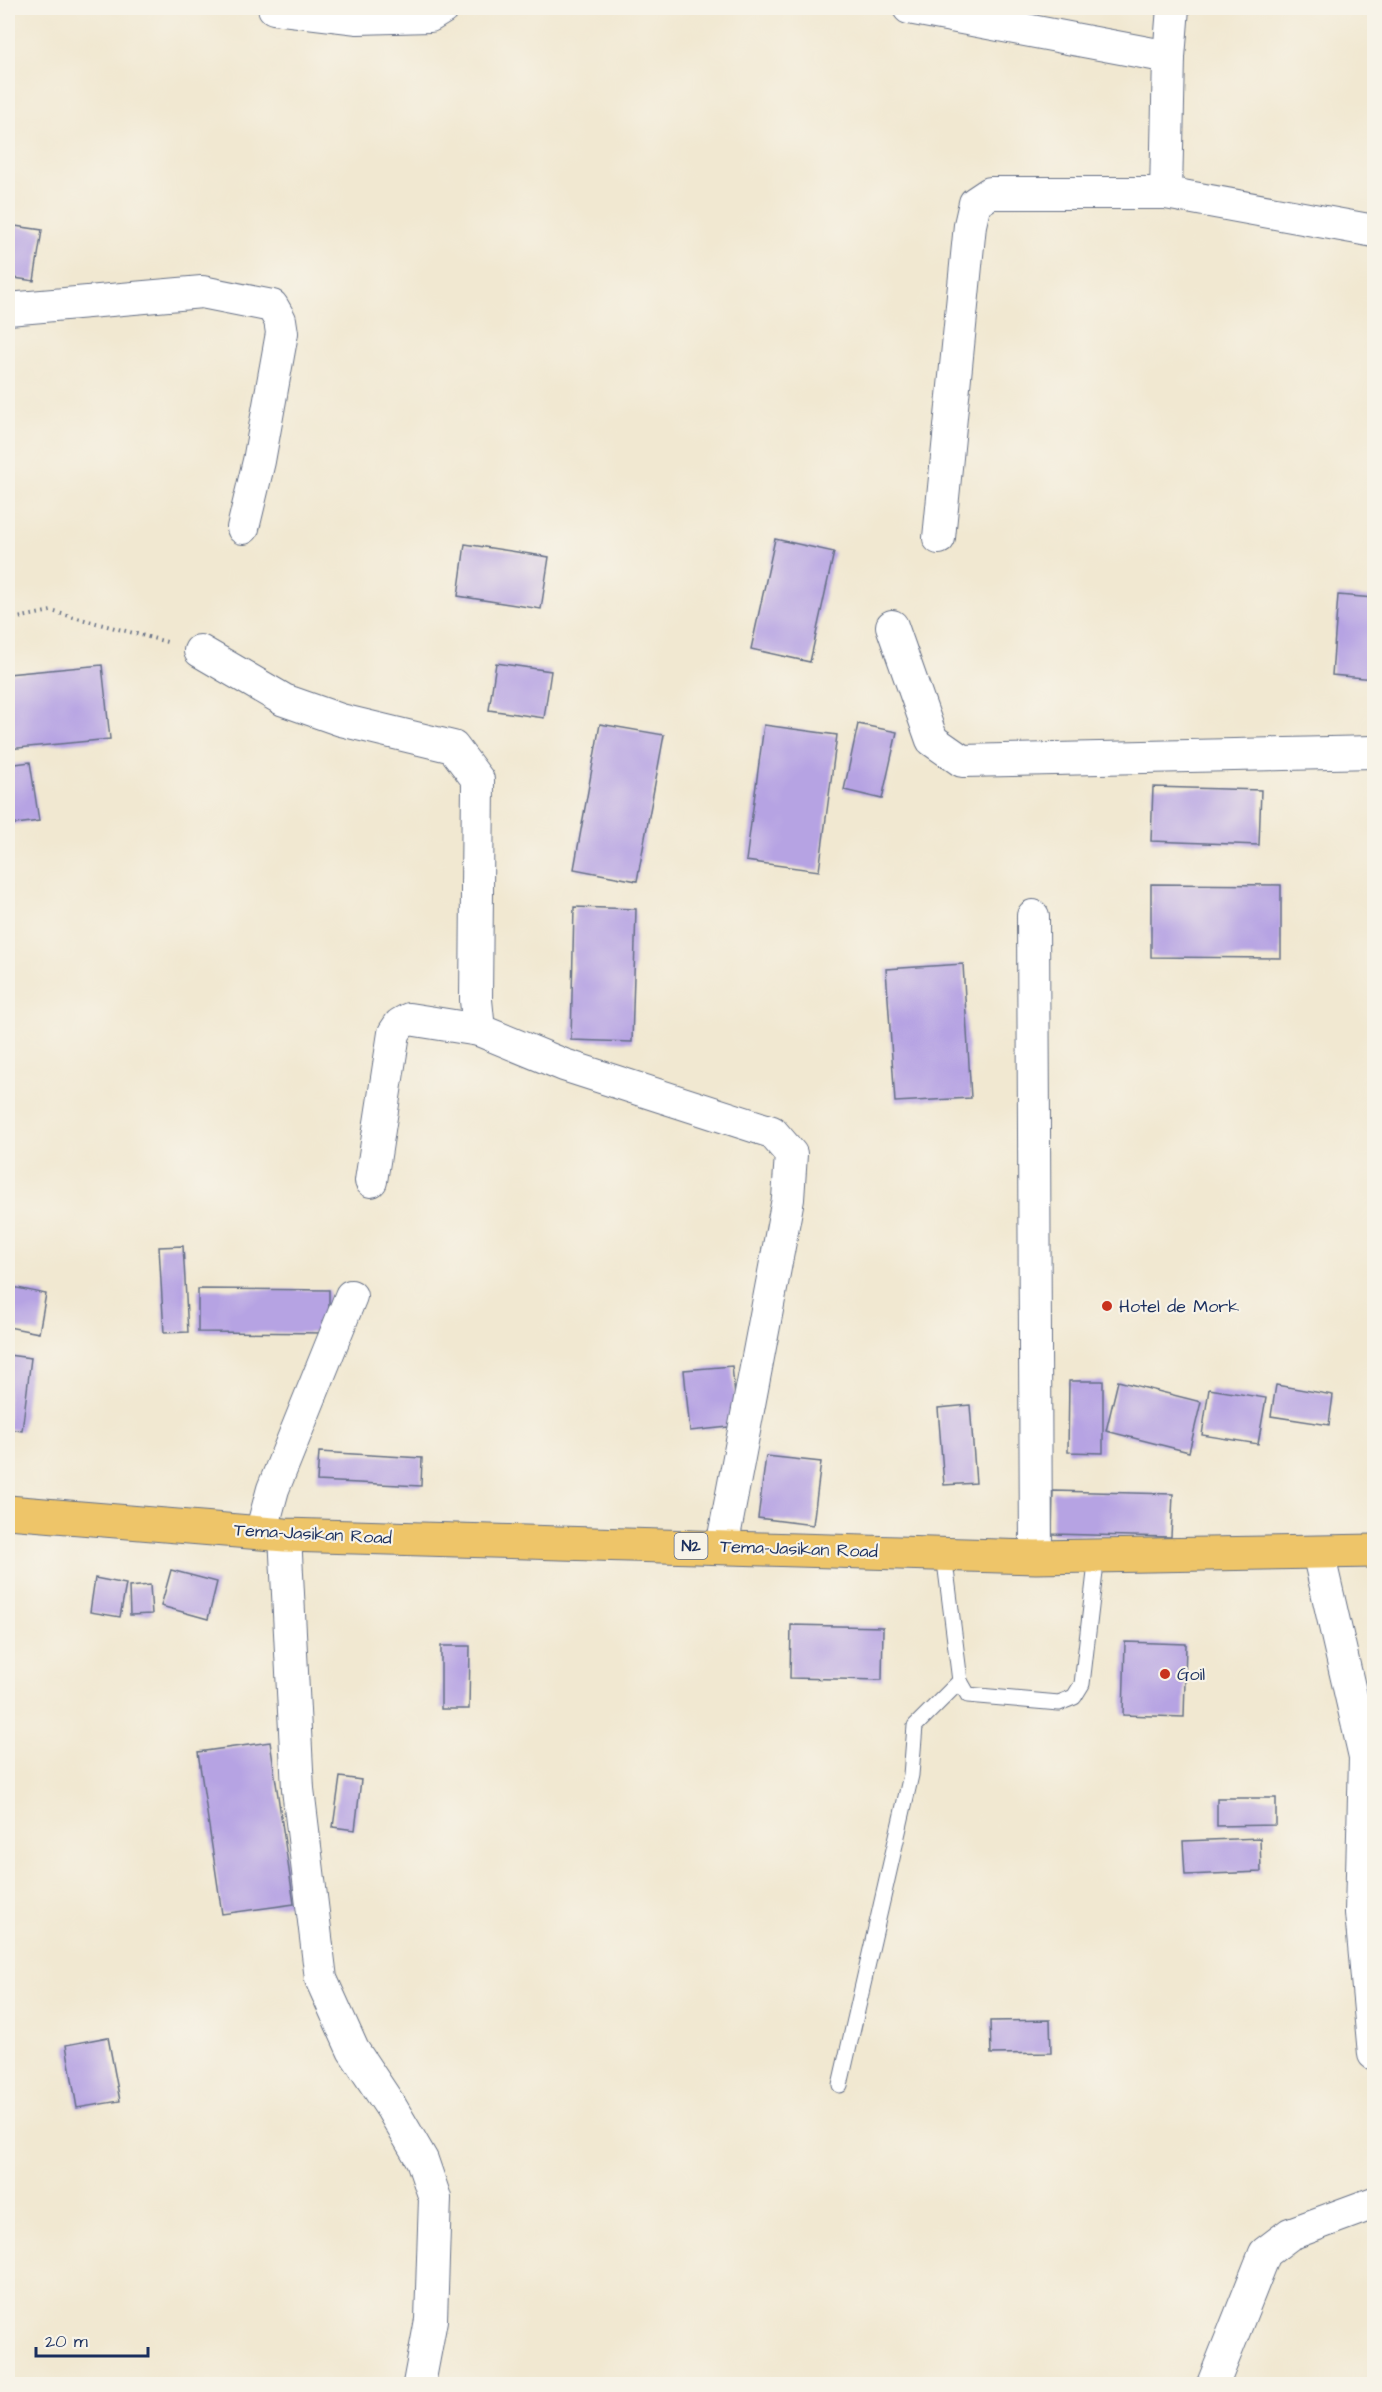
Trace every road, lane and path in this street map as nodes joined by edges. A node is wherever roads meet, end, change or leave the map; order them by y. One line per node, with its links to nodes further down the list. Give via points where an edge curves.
1 (274, 8): 2 (street, via 358,18 430,16)
2 (443, 8)
3 (909, 8): 5 (street)
4 (1173, 8): 5 (street)
5 (1169, 57): 6 (street)
6 (1166, 193): 7 (street); 10 (street, via 990,193 975,203)
7 (1374, 231)
8 (8, 309): 9 (street, via 202,292 273,306 282,333)
9 (243, 528)
10 (939, 538)
11 (8, 620): 13 (path, via 51,611)
12 (892, 626): 14 (street, via 932,740 962,760)
13 (200, 651): 16 (street, via 284,700 341,720 453,747 478,780)
14 (1374, 752)
15 (1033, 916): 26 (street)
16 (479, 1030): 17 (street, via 408,1019 400,1024 394,1033); 21 (street, via 564,1065 772,1132 791,1154 788,1199)
17 (371, 1181)
18 (351, 1296): 20 (street, via 273,1489)
19 (8, 1512): 20 (highway, Tema-Jasikan Road / N2)
20 (273, 1534): 21 (highway, Tema-Jasikan Road / N2); 32 (street, via 321,1979 353,2050 422,2160 435,2198 431,2320)
21 (722, 1547): 24 (highway, Tema-Jasikan Road / N2)
22 (1374, 1551): 23 (highway, Tema-Jasikan Road / N2)
23 (1318, 1552): 25 (highway, Tema-Jasikan Road / N2); 28 (street)
24 (944, 1554): 26 (highway, Tema-Jasikan Road / N2); 27 (lane)
25 (1097, 1556): 26 (highway, Tema-Jasikan Road / N2); 27 (lane, via 1082,1684 1074,1697 1059,1703 968,1695)
26 (1036, 1557)
27 (960, 1681): 30 (lane, via 915,1726 911,1775)
28 (1370, 1747): 29 (street, via 1361,1913)
29 (1374, 2054)
30 (840, 2085)
31 (1374, 2203): 33 (street, via 1290,2234 1264,2253)
32 (419, 2385)
33 (1213, 2385)

